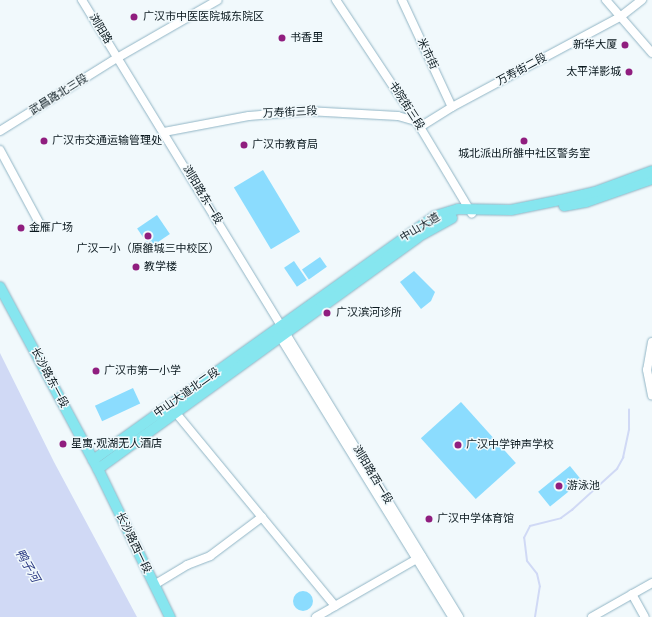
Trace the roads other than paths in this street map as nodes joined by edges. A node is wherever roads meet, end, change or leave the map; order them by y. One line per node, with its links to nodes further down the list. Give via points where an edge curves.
1 (82, 0): 11 (street, 浏阳路)
2 (218, 0): 11 (street, 武昌路北三段)
3 (336, 0): 13 (street, 书院街三段)
4 (402, 0): 12 (street, 米市街)
5 (606, 0): 8 (street)
6 (613, 0): 8 (street)
7 (642, 0): 8 (street, 万寿街二段)
8 (622, 15): 9 (street); 10 (street); 12 (street, 万寿街二段)
9 (652, 44)
10 (652, 53)
11 (117, 58): 14 (street, 武昌路北三段); 15 (street, 浏阳路东一段)
12 (452, 107): 13 (street, 万寿街二段)
13 (418, 124): 15 (street, 万寿街三段, via 398,116 307,111 249,116); 19 (street, 书院街三段)
14 (0, 132)
15 (164, 132): 22 (street, 浏阳路东一段)
16 (0, 150): 20 (street)
17 (652, 171): 19 (main road, 中山大道, via 595,192 560,200 511,210)
18 (652, 179): 19 (main road, 中山大道, via 586,202 510,217)
19 (471, 211): 22 (main road, 中山大道, via 433,226)
20 (41, 226)
21 (0, 287): 26 (main road, 长沙路东一段)
22 (281, 331): 25 (main road, 中山大道北二段); 26 (main road, 中山大道北二段); 28 (street, 浏阳路西一段)
23 (652, 342): 24 (street, via 647,370)
24 (652, 396)
25 (176, 413): 26 (main road, 中山大道北二段); 27 (street)
26 (96, 464): 30 (main road, 长沙路西一段)
27 (262, 517): 30 (street, via 210,556 187,565); 32 (street)
28 (419, 558): 32 (street); 35 (street); 36 (street, 浏阳路西一段)
29 (652, 583): 31 (street)
30 (154, 585): 33 (main road, 长沙路西一段)
31 (632, 594): 37 (street); 38 (street)
32 (335, 606): 34 (street)
33 (170, 617)
34 (316, 617)
35 (452, 617)
36 (459, 617)
37 (592, 617)
38 (645, 617)

